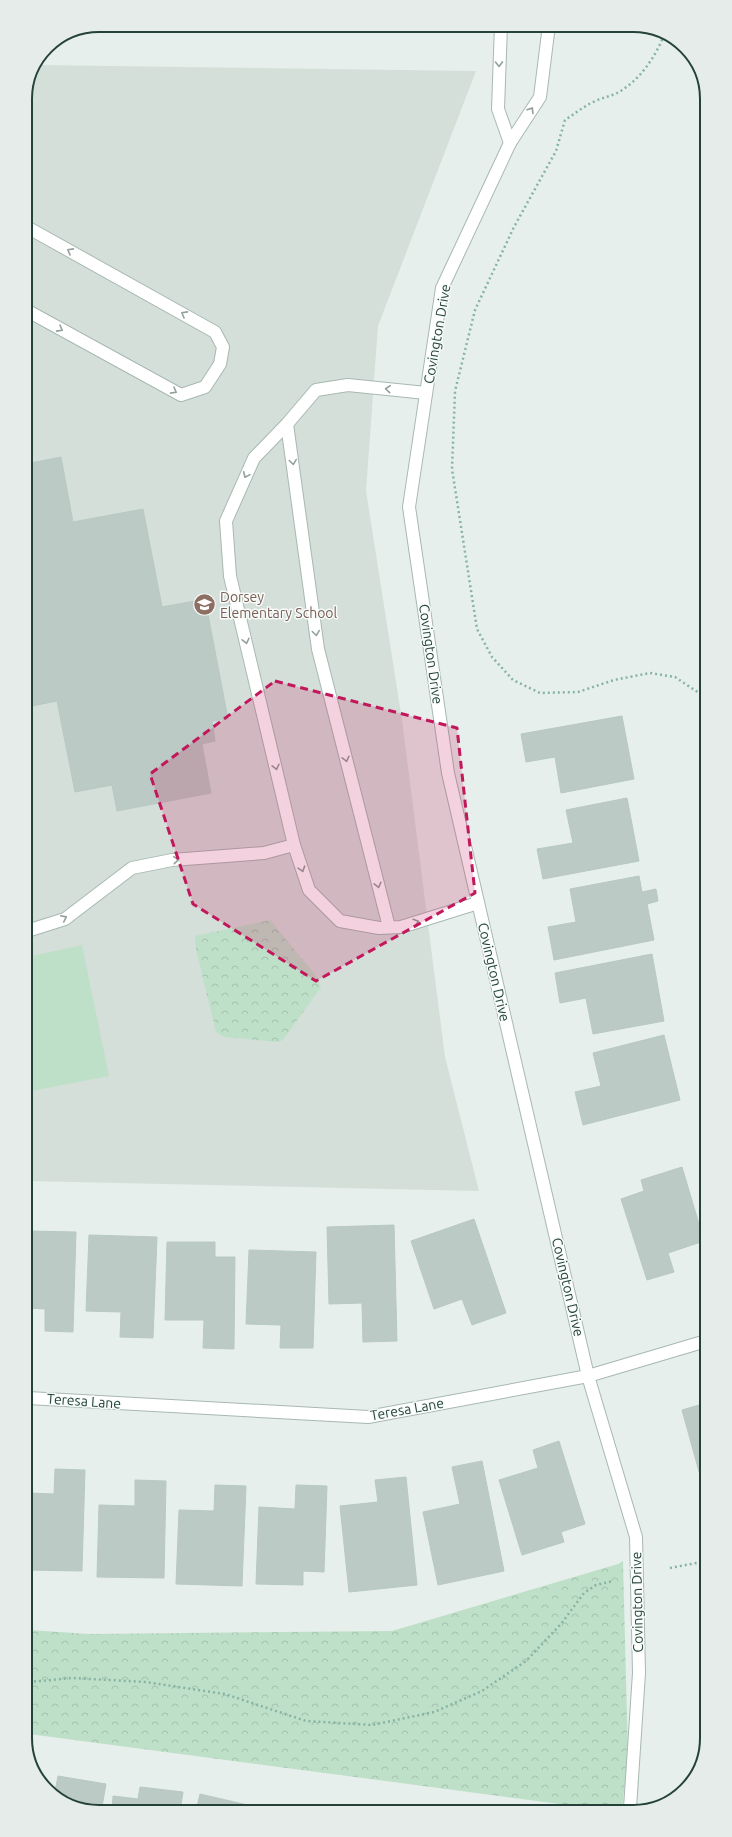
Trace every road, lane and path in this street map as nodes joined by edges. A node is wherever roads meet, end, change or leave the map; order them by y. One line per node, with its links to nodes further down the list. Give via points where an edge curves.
1 (501, 32): 4 (street, one-way to 4, via 498,109)
2 (548, 32): 4 (street, Covington Drive, one-way to 2, via 540,97)
3 (662, 39): 9 (path, via 643,71 628,85 616,93 592,102 565,120 556,151 514,227 475,310 455,391 452,469 477,628 492,657 513,680 540,693 578,692 614,680 650,673 676,677)
4 (510, 143): 7 (street, Covington Drive, via 442,288)
5 (32, 230): 6 (street, one-way to 5, via 181,394 205,387 220,364 223,347 215,332)
6 (32, 313)
7 (426, 393): 8 (street, one-way to 8, via 348,385 316,390); 11 (street, Covington Drive, via 409,508 448,773)
8 (287, 424): 10 (street, one-way to 10, via 254,458 226,521 230,576); 12 (street, one-way to 12, via 318,649)
9 (700, 694)
10 (294, 845): 12 (street, one-way to 12, via 309,890 340,921 378,928); 13 (street, one-way to 10, via 65,919 132,868 172,860 264,853)
11 (478, 902): 12 (street, one-way to 11, via 401,927); 15 (street, Covington Drive)
12 (389, 927)
13 (32, 929)
14 (700, 1343): 15 (street, Teresa Lane)
15 (588, 1376): 16 (street, Teresa Lane, via 368,1417); 21 (street, Covington Drive, via 636,1537 639,1673)
16 (32, 1398)
17 (700, 1562): 18 (path)
18 (670, 1568)
19 (613, 1581): 20 (path, via 596,1585 584,1593 561,1624 526,1661 482,1691 434,1712 372,1725 306,1721 225,1694 146,1682 72,1678)
20 (32, 1682)
21 (630, 1805)

